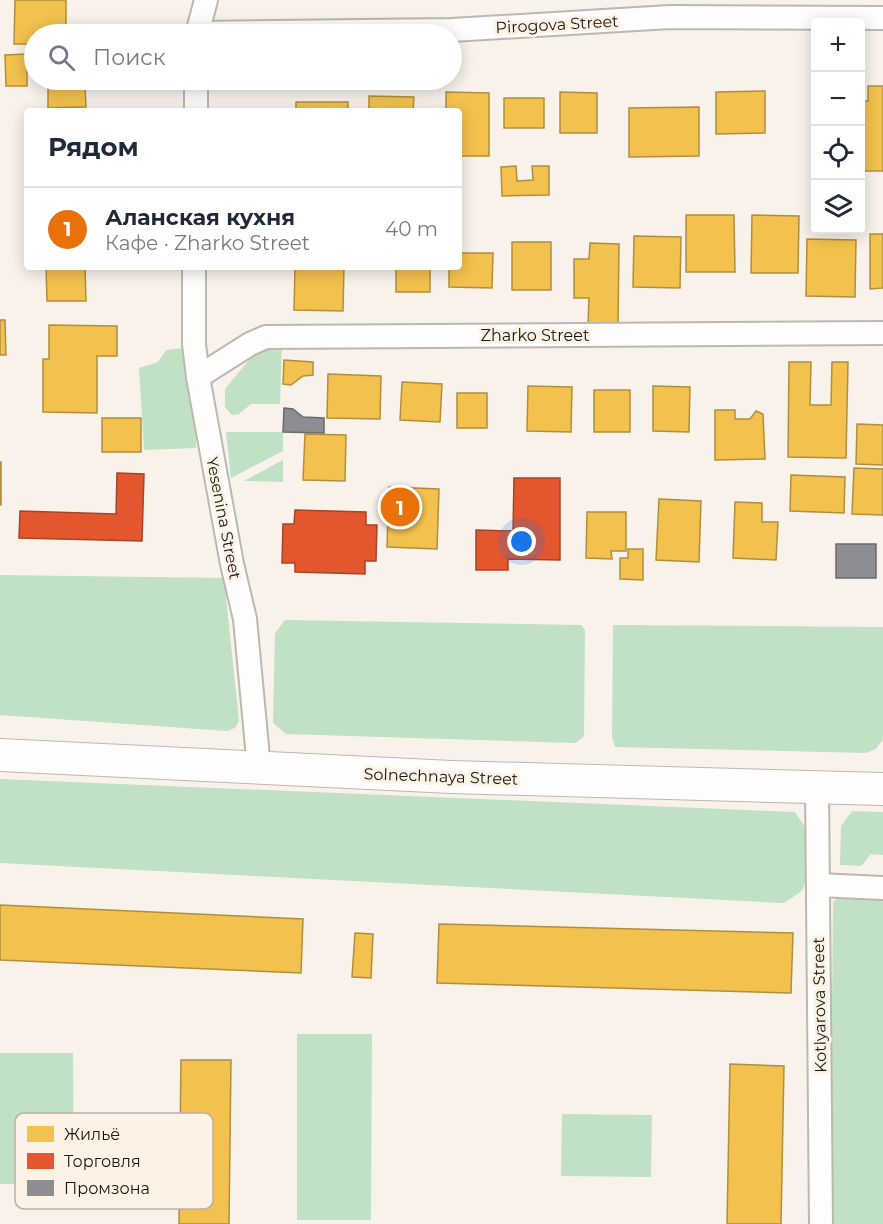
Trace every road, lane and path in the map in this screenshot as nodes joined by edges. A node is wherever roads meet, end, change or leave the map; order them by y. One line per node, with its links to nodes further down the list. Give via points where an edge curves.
1 (206, 0): 3 (street)
2 (883, 18): 4 (street, Pirogova Street, via 670,17)
3 (199, 24)
4 (462, 29)
5 (196, 90): 6 (street)
6 (196, 108)
7 (194, 270): 9 (street, Yesenina Street)
8 (883, 333): 9 (street, Zharko Street, via 266,337)
9 (198, 377): 11 (street, Yesenina Street, via 245,618)
10 (0, 754): 11 (main road, Solnechnaya Street)
11 (259, 768): 12 (main road, Solnechnaya Street)
12 (817, 787): 13 (main road, Solnechnaya Street); 14 (street, Kotlyarova Street)
13 (883, 789)
14 (818, 885): 15 (street); 16 (street, Kotlyarova Street)
15 (883, 888)
16 (821, 1224)

